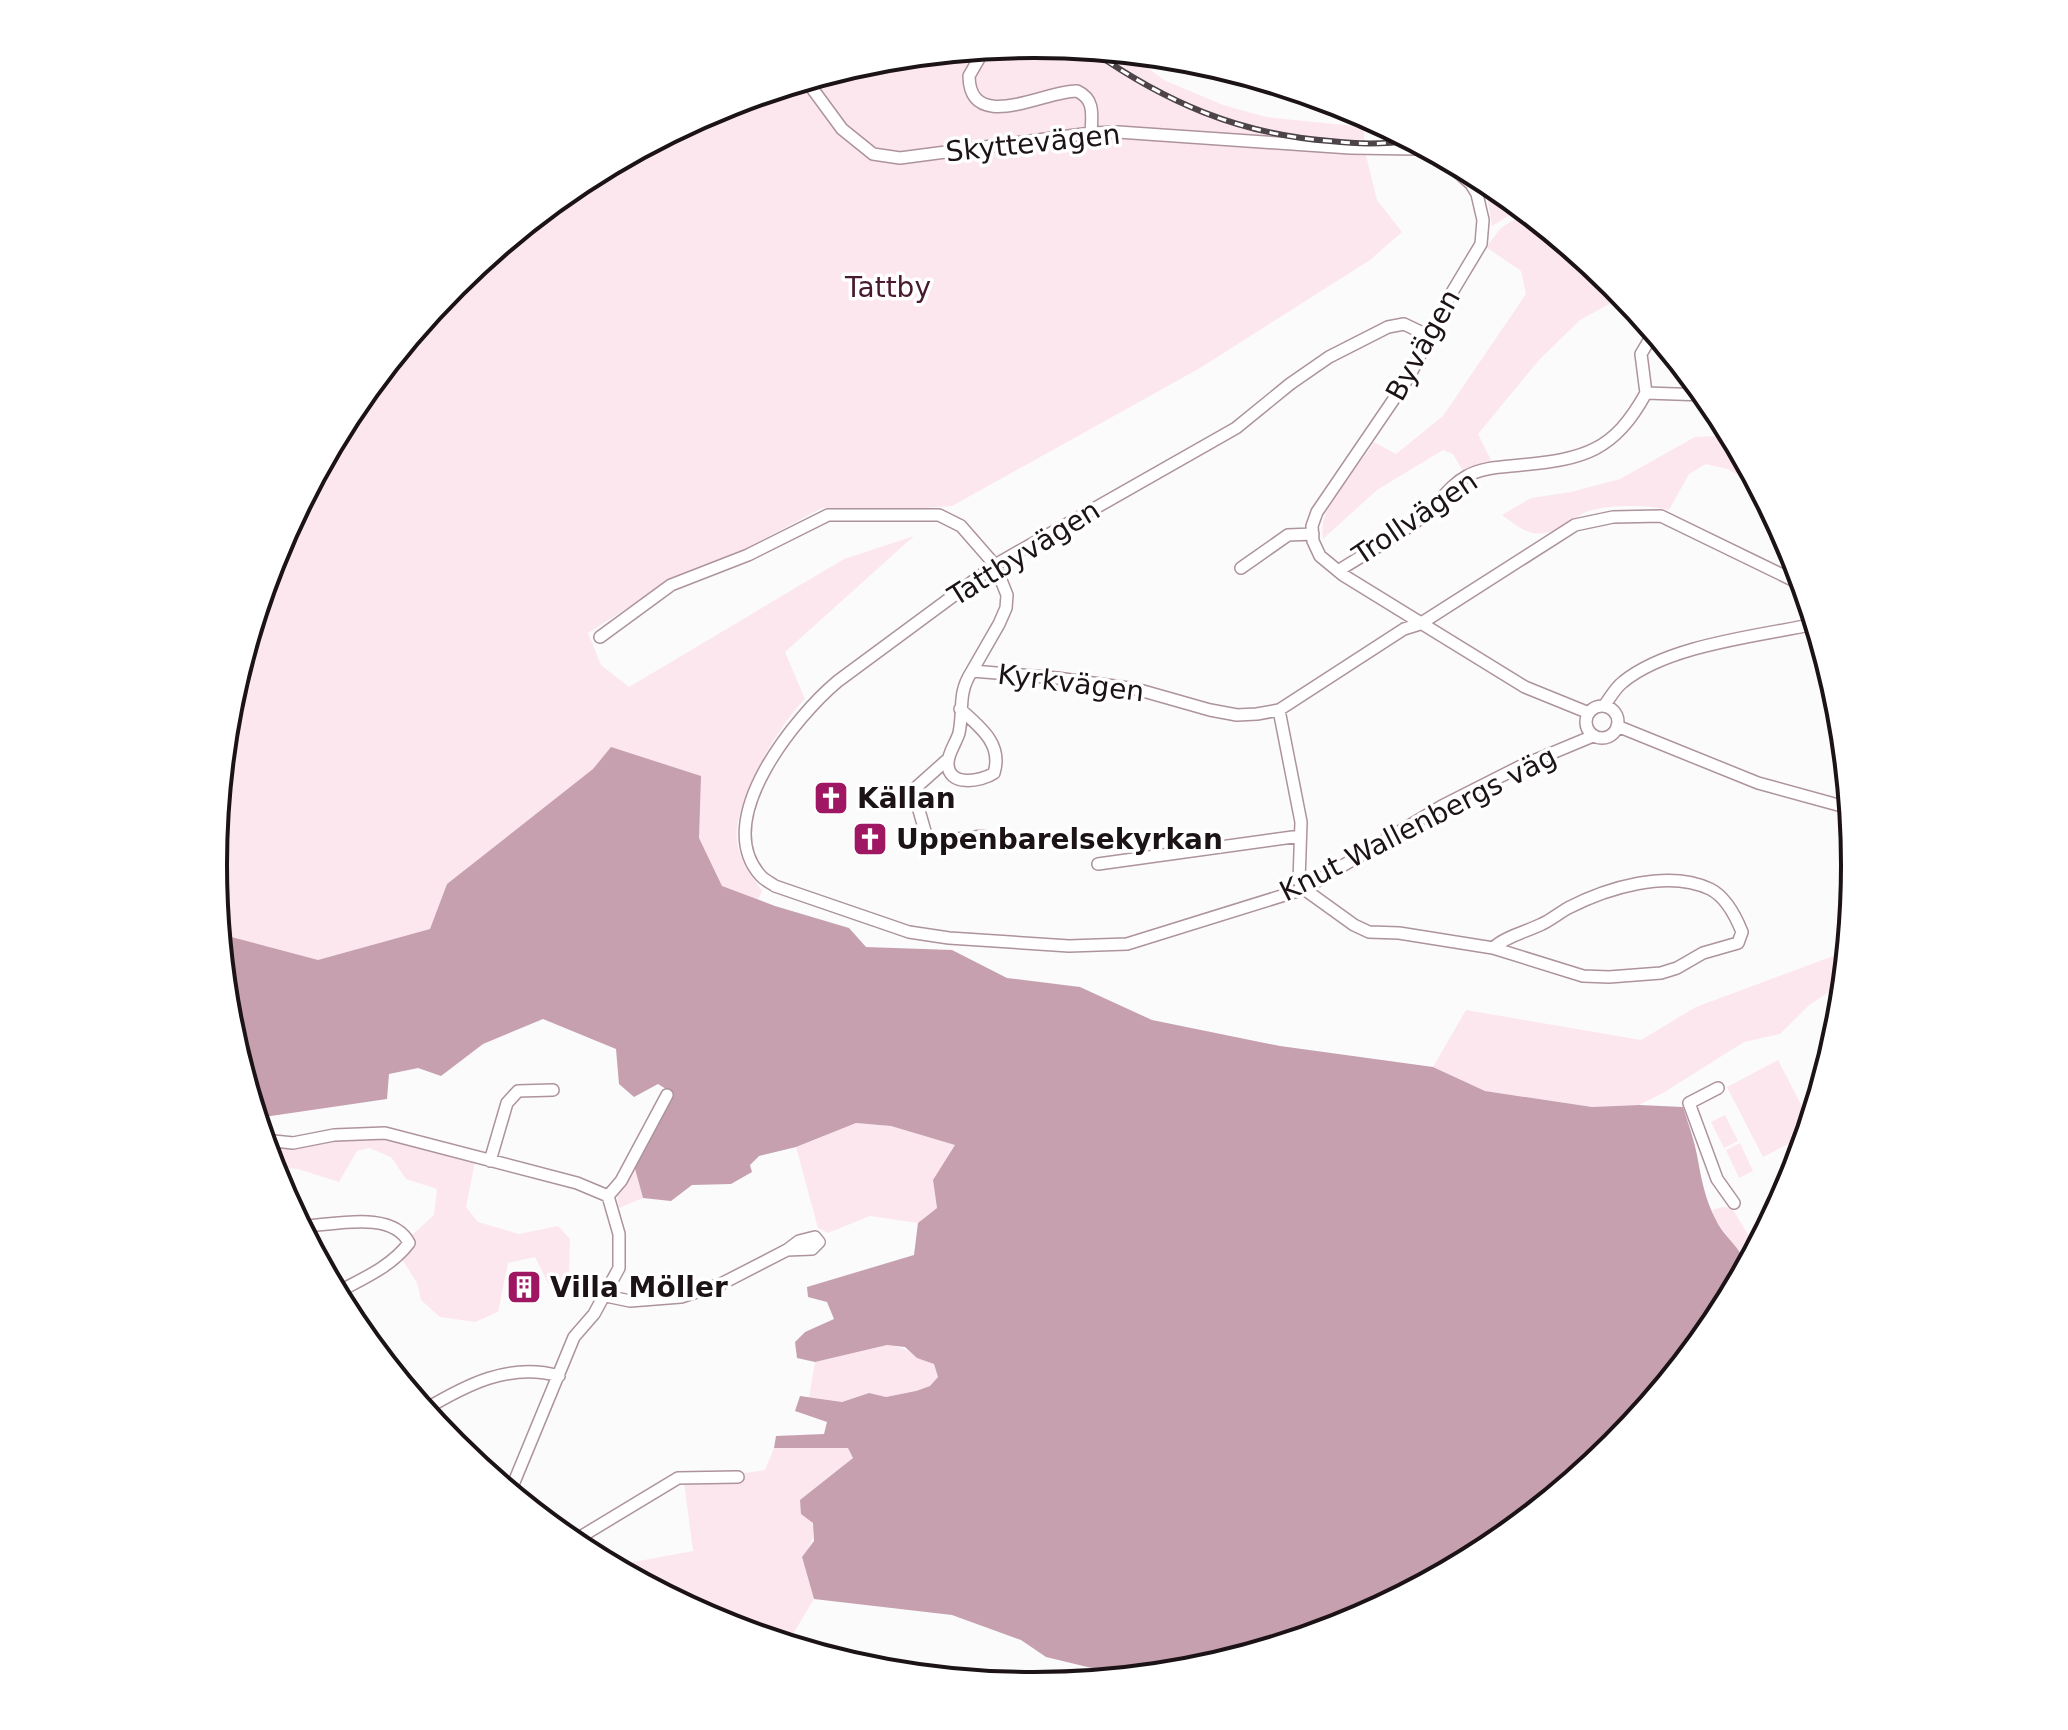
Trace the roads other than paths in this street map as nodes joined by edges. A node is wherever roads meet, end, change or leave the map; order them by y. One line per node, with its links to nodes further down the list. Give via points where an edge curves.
1 (978, 60): 3 (street, via 969,76 979,101 995,107 1077,91 1091,105)
2 (813, 89): 3 (street, Skyttevägen, via 842,129 873,154 900,158)
3 (1091, 133): 4 (street, Skyttevägen)
4 (1406, 149)
5 (1474, 189): 6 (street, Byvägen, via 1483,220 1481,244)
6 (1429, 336): 10 (street, Byvägen, via 1409,377 1317,512); 11 (street, Tattbyvägen, via 1404,324 1371,335 1303,375 1236,428)
7 (1648, 342): 8 (street, via 1641,354)
8 (1646, 393): 9 (street); 13 (street, Trollvägen, via 1618,435 1563,461 1466,476 1427,513)
9 (1689, 394)
10 (1313, 534): 12 (street, via 1288,535); 13 (street, via 1320,556)
11 (995, 565): 17 (street, Kyrkvägen, via 961,526 939,515 828,515 671,585); 18 (street, Kyrkvägen, via 1004,583 1006,608); 30 (street, Tattbyvägen, via 838,681 786,736 757,787 746,825 751,860 760,876)
12 (1241, 568)
13 (1338, 571): 15 (street)
14 (1788, 578): 15 (street, Kyrkvägen, via 1661,516 1613,517 1575,525)
15 (1420, 624): 21 (street, Kyrkvägen, via 1404,629); 22 (street, via 1525,687)
16 (1804, 626): 19 (street, via 1686,652 1648,667 1619,684)
17 (600, 637)
18 (972, 671): 20 (street); 21 (street, Kyrkvägen, via 1136,689 1237,715)
19 (1604, 706): 22 (street); 23 (street, via 1614,711)
20 (960, 709): 25 (street, via 959,734); 25 (street, via 990,738 998,761 994,773 976,781 954,776)
21 (1279, 710): 28 (street)
22 (1589, 713): 24 (street, via 1587,727)
23 (1617, 726): 24 (street, via 1607,738); 26 (street, via 1758,783)
24 (1593, 736): 31 (street, Knut Wallenbergs väg, via 1442,806)
25 (948, 759): 27 (street, via 911,792 927,838 931,842)
26 (1838, 805)
27 (983, 836)
28 (1300, 836): 29 (street); 31 (street, via 1299,881)
29 (1098, 864)
30 (775, 886): 31 (street, Knut Wallenbergs väg, via 909,932 1089,947 1139,941)
31 (1304, 889): 32 (street, via 1369,932)
32 (1493, 948): 32 (street, via 1587,900 1653,881 1709,888 1730,909 1742,932 1738,943 1703,953 1677,968 1609,977 1583,976)
33 (1718, 1088): 39 (street, via 1689,1103 1717,1179)
34 (553, 1090): 37 (street, via 518,1091 507,1103)
35 (667, 1095): 38 (street)
36 (276, 1141): 37 (street, via 385,1133)
37 (490, 1161): 38 (street)
38 (608, 1196): 43 (street, via 621,1250)
39 (1734, 1203)
40 (312, 1226): 42 (street, via 377,1223 404,1233 409,1243 400,1255)
41 (787, 1250): 43 (street, via 721,1284 681,1297 630,1301)
42 (347, 1287)
43 (606, 1296): 44 (street, via 574,1337)
44 (559, 1376): 45 (street, via 527,1370 495,1376); 47 (street)
45 (434, 1404)
46 (738, 1477): 48 (street, via 678,1478)
47 (514, 1482)
48 (584, 1535)

